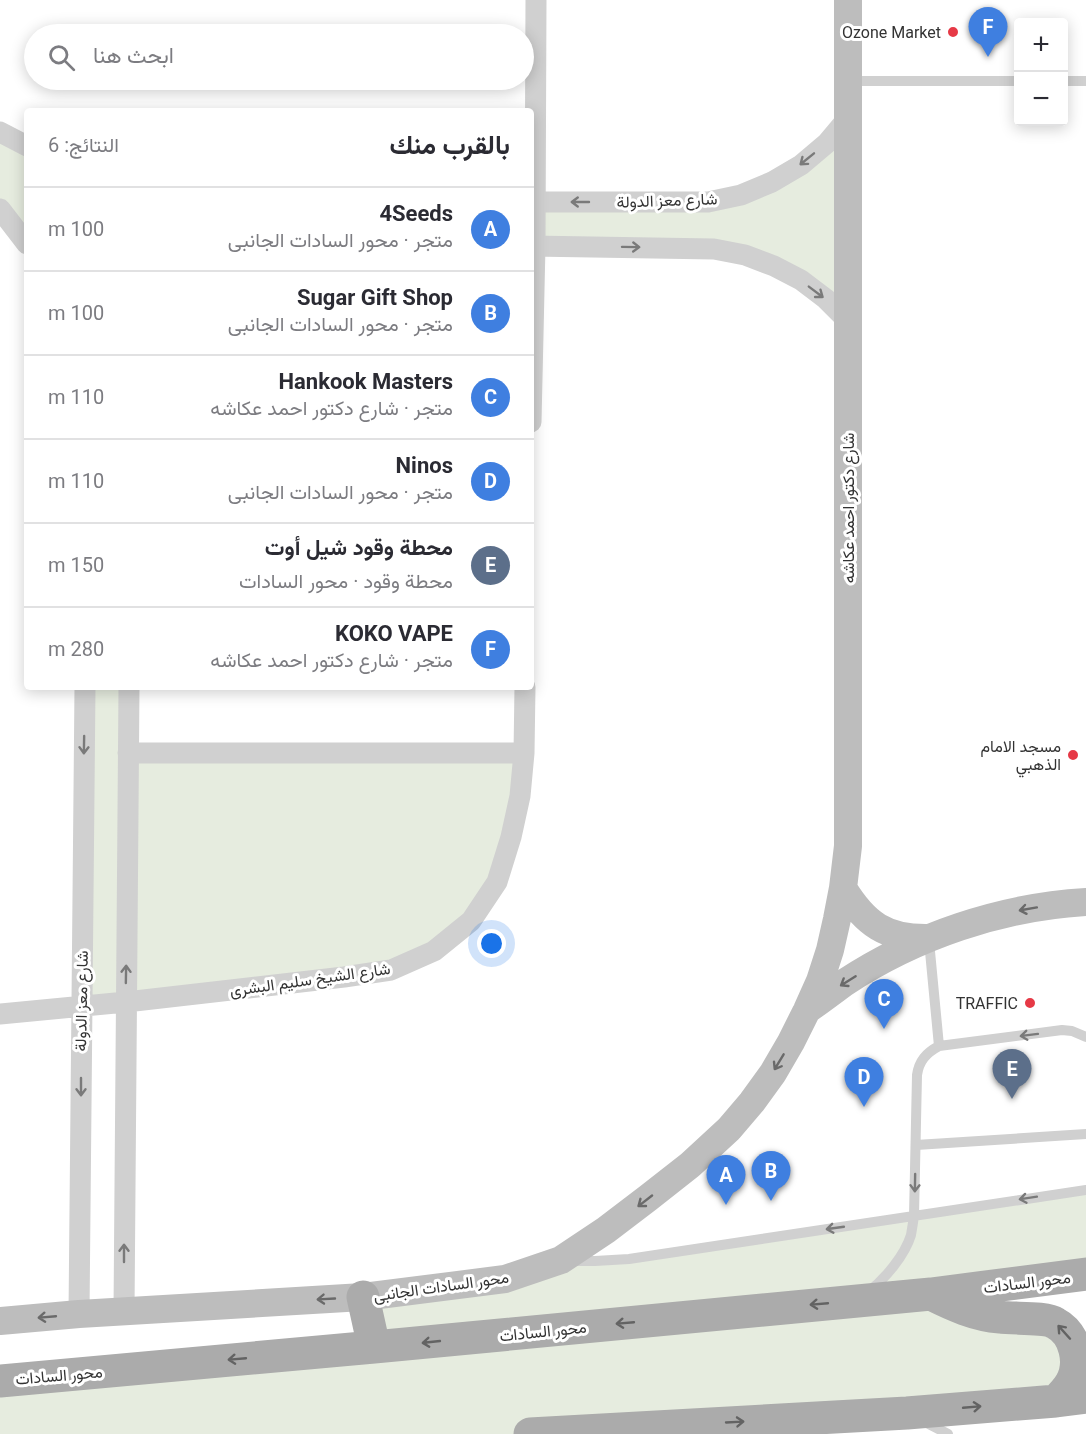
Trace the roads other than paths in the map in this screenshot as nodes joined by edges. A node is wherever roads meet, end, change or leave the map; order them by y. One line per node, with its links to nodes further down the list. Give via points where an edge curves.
1 (536, 0): 9 (street)
2 (848, 0): 3 (street, شارع دكتور احمد عكاشه)
3 (848, 81): 4 (lane); 7 (street, شارع دكتور احمد عكاشه)
4 (1014, 81)
5 (1068, 81): 6 (lane)
6 (1086, 81)
7 (848, 118): 11 (street, شارع معز الدولة, one-way to 11, via 801,165 741,195 708,202); 15 (street, شارع دكتور احمد عكاشه)
8 (0, 132): 10 (street)
9 (534, 135)
10 (24, 144)
11 (534, 202)
12 (0, 209): 13 (street)
13 (24, 240)
14 (534, 246): 15 (street, one-way to 15, via 714,249 745,255 801,280)
15 (848, 321): 21 (street, شارع دكتور احمد عكاشه, via 848,846)
16 (85, 690): 25 (street, شارع معز الدولة, one-way to 25)
17 (129, 690): 19 (street)
18 (525, 690): 20 (street, شارع الشيخ سليم البشرى)
19 (128, 753): 20 (street); 24 (street, one-way to 19)
20 (524, 753): 24 (street, شارع الشيخ سليم البشرى, via 512,837 497,882 471,921 434,951 391,970)
21 (843, 888): 23 (street, via 861,914 885,931 899,937); 26 (street, شارع دكتور احمد عكاشه, via 830,950)
22 (1086, 902): 23 (street, one-way to 23, via 1020,910)
23 (929, 938): 26 (street, one-way to 26, via 845,983); 29 (lane)
24 (126, 1002): 25 (street, شارع الشيخ سليم البشرى); 39 (street, one-way to 24)
25 (81, 1006): 27 (street, شارع الشيخ سليم البشرى); 40 (street, شارع معز الدولة, one-way to 40)
26 (807, 1011): 34 (street, محور السادات الجانبى, one-way to 34, via 773,1073 729,1129 648,1198)
27 (0, 1014)
28 (1086, 1037): 29 (lane, one-way to 29, via 1062,1030)
29 (939, 1046): 31 (lane, via 926,1054 918,1067)
30 (1086, 1134): 31 (lane)
31 (916, 1145): 33 (lane, one-way to 33)
32 (1086, 1190): 33 (lane, one-way to 33)
33 (914, 1216): 34 (lane, one-way to 34, via 629,1259); 38 (lane, via 910,1237 900,1256)
34 (561, 1260): 37 (street, محور السادات الجانبى, via 505,1279)
35 (1086, 1274): 36 (main road, محور السادات)
36 (931, 1294): 38 (main road, محور السادات); 44 (main road, one-way to 36, via 1065,1392 1076,1372 1075,1348 1054,1321 976,1313)
37 (363, 1297): 39 (street, محور السادات الجانبى, one-way to 39); 42 (main road)
38 (858, 1300): 42 (main road, محور السادات, one-way to 42)
39 (124, 1312): 40 (street, محور السادات الجانبى)
40 (79, 1314): 41 (street, محور السادات الجانبى, one-way to 41)
41 (0, 1321)
42 (374, 1347): 43 (main road, محور السادات, one-way to 43)
43 (0, 1381)
44 (1071, 1399): 45 (main road, one-way to 44)
45 (907, 1413): 46 (main road, one-way to 45, via 800,1423); 47 (lane)
46 (530, 1434)
47 (948, 1434)

